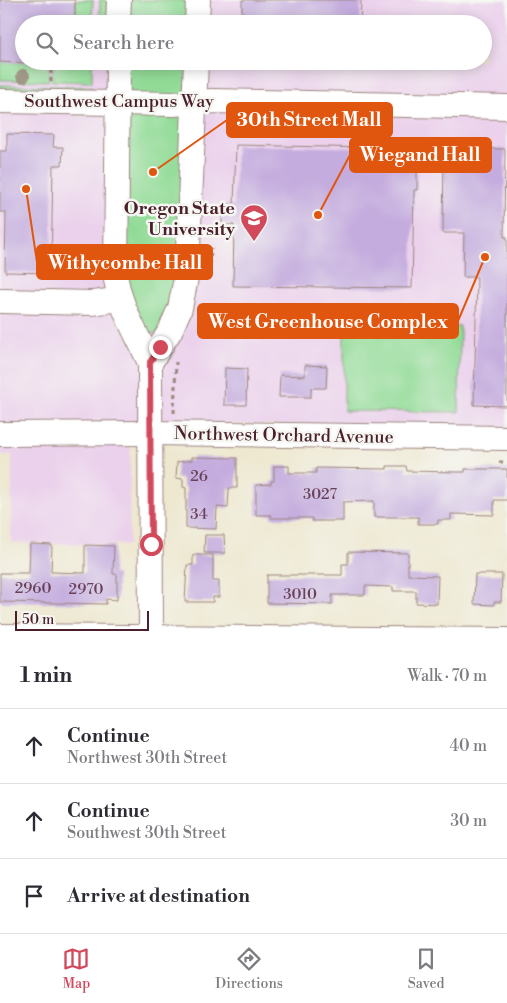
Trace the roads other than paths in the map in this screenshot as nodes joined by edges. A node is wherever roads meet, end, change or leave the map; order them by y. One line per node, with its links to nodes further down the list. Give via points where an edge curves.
1 (119, 0): 3 (street)
2 (198, 0): 4 (street)
3 (118, 15)
4 (197, 15)
5 (118, 70): 9 (street)
6 (196, 70): 8 (street)
7 (0, 101): 9 (street, Southwest Campus Way)
8 (195, 102): 9 (street, Southwest Campus Way); 10 (street, Southwest Campus Way); 13 (street, via 188,273 180,308)
9 (117, 103): 11 (street, via 116,280)
10 (507, 107)
11 (120, 299): 12 (street, via 93,303); 13 (street)
12 (0, 301)
13 (150, 362): 14 (street)
14 (149, 433): 15 (street, Northwest Orchard Avenue); 16 (street, Northwest Orchard Avenue); 18 (street)
15 (0, 434)
16 (507, 438)
17 (0, 636): 18 (street)
18 (151, 640): 19 (street)
19 (507, 640)

